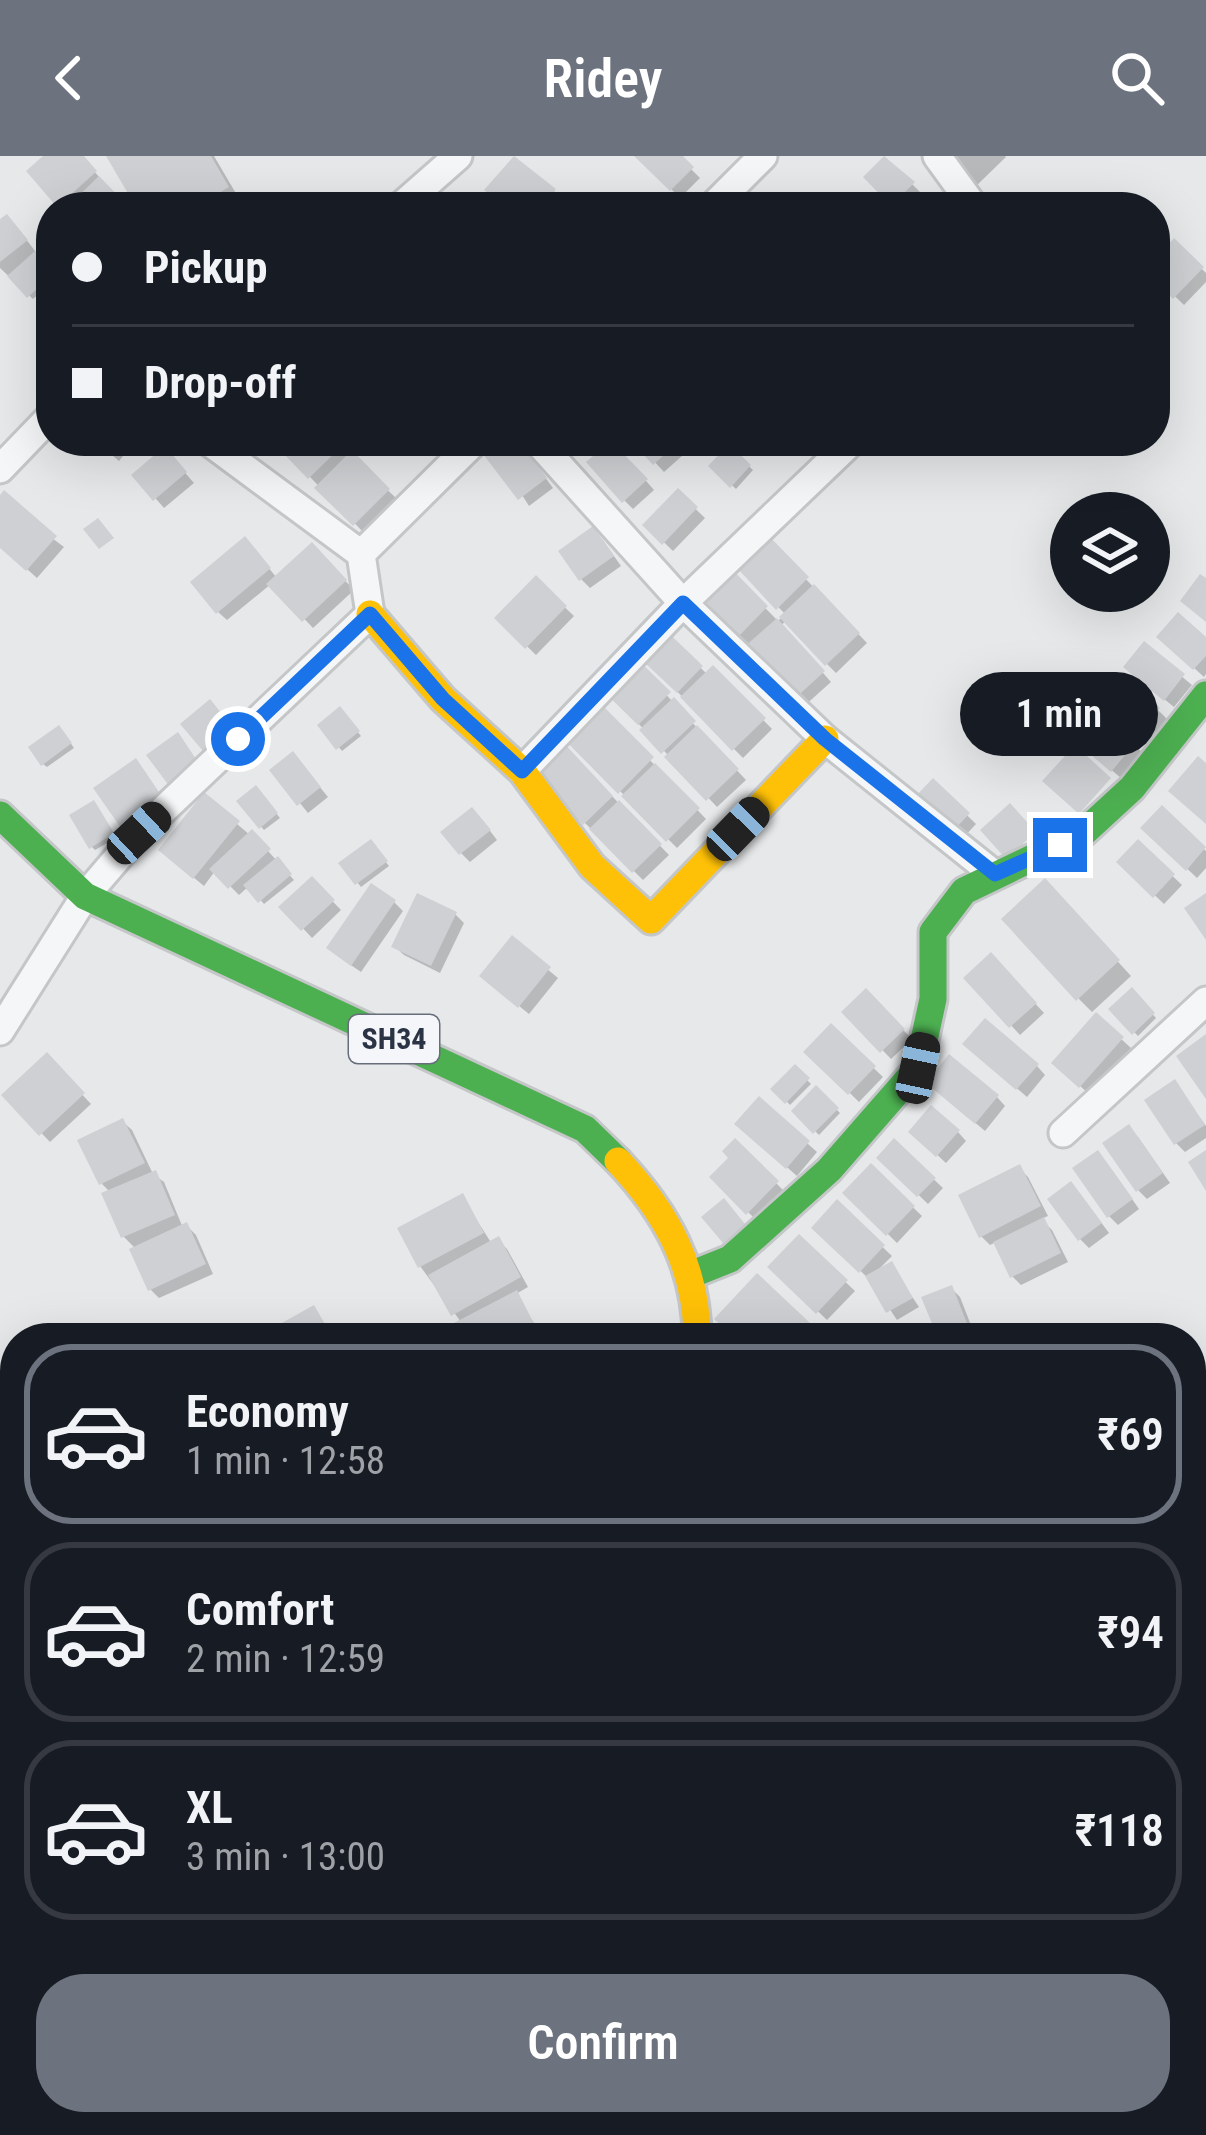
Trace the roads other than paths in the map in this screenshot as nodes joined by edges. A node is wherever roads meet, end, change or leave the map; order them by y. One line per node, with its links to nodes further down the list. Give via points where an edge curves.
1 (458, 156): 4 (street)
2 (763, 156): 5 (street)
3 (937, 156): 6 (street)
4 (417, 192)
5 (727, 192)
6 (963, 192)
7 (36, 432): 12 (street)
8 (228, 456): 13 (street)
9 (460, 456): 13 (street)
10 (551, 456): 14 (street)
11 (836, 456): 14 (street)
12 (0, 469)
13 (361, 554): 15 (street)
14 (683, 603): 17 (street); 18 (street)
15 (370, 614): 18 (street, via 443,699); 21 (street, via 139,833)
16 (1206, 695): 20 (street, via 1132,788 1082,834)
17 (825, 739): 18 (street, via 651,920 592,866); 20 (street)
18 (522, 771)
19 (0, 814): 21 (street, SH34)
20 (995, 874): 25 (street, via 964,891 933,932 932,999 918,1068 829,1170 730,1259)
21 (85, 896): 23 (street); 25 (street, SH34, via 585,1129 676,1233)
22 (1206, 1001): 24 (street)
23 (0, 1030)
24 (1063, 1133)
25 (690, 1275): 26 (street, SH34)
26 (695, 1323)

